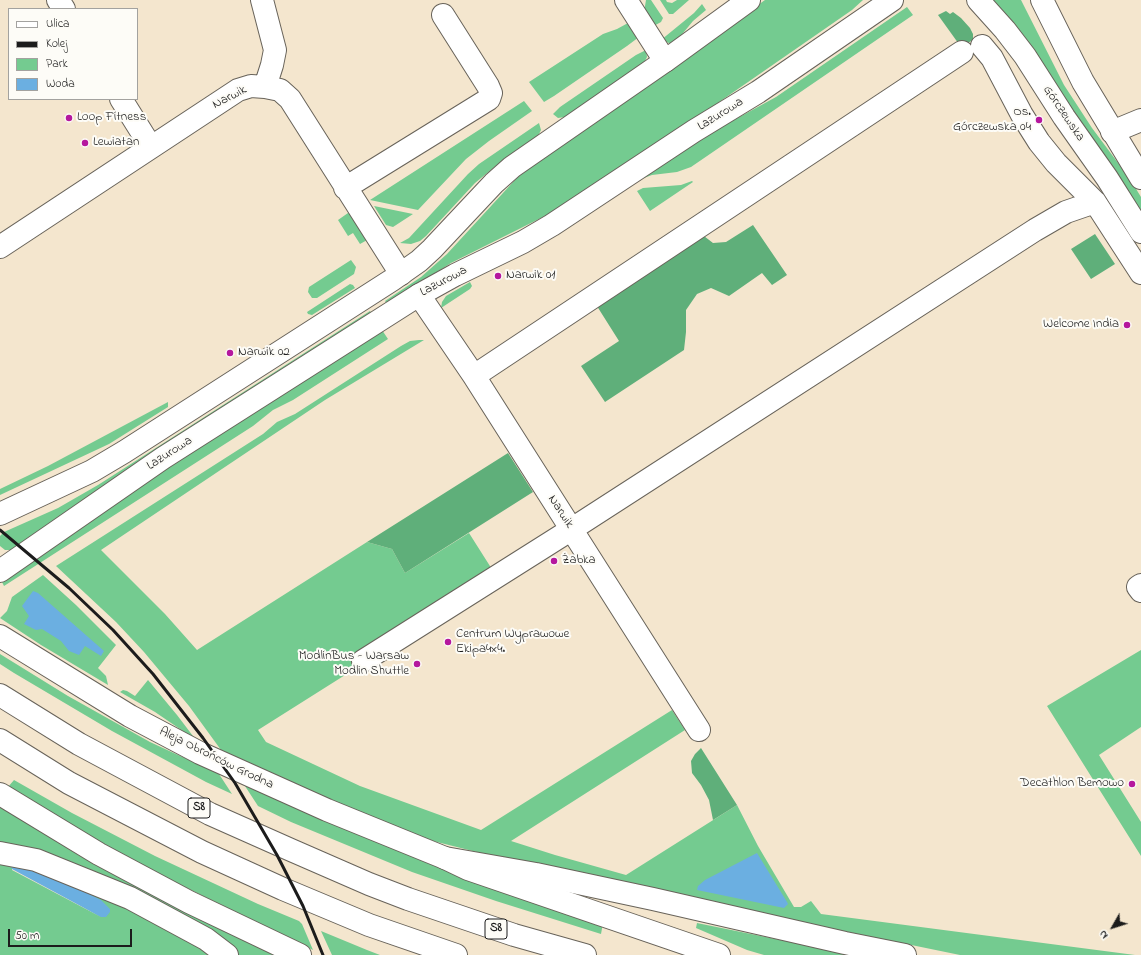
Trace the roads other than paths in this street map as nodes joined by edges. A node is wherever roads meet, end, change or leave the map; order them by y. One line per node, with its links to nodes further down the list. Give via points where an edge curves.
1 (262, 0): 13 (main road, via 275,50)
2 (626, 0): 12 (main road)
3 (749, 0): 12 (main road, Lazurowa)
4 (872, 0): 9 (main road)
5 (892, 0): 9 (main road, Lazurowa)
6 (978, 0): 21 (main road, Górczewska, via 1025,56)
7 (1043, 0): 16 (main road, via 1083,82)
8 (443, 15): 19 (main road, via 488,86 491,93 489,99)
9 (863, 20): 25 (main road, Lazurowa, via 758,92 552,225)
10 (982, 46): 20 (main road, via 992,58 1039,142)
11 (962, 52): 26 (main road)
12 (665, 61): 24 (main road, Lazurowa, via 512,167 432,249)
13 (265, 87): 17 (main road, Narwik, via 251,86 238,90); 19 (main road, Narwik, via 280,90 290,99)
14 (122, 100): 17 (main road)
15 (1141, 120): 16 (main road)
16 (1112, 132): 18 (main road)
17 (151, 146): 22 (main road, Narwik)
18 (1140, 175)
19 (345, 188): 24 (main road, Narwik)
20 (1095, 202): 23 (main road); 28 (main road, via 1066,212 1035,230)
21 (1141, 232)
22 (0, 247)
23 (1141, 273)
24 (401, 274): 27 (main road, Lazurowa, via 124,452 92,471)
25 (419, 295): 26 (main road, Narwik); 29 (main road, Lazurowa)
26 (474, 376): 28 (main road, Narwik)
27 (1, 514)
28 (572, 530): 34 (main road); 36 (main road, Narwik)
29 (9, 557): 30 (main road, Lazurowa)
30 (0, 571)
31 (1141, 585): 32 (main road, via 1138,587)
32 (1141, 591)
33 (0, 636): 40 (main road, Aleja Obrońców Grodna, via 123,712 200,753 274,788)
34 (363, 661)
35 (0, 696): 44 (main road, S8, via 79,744 210,814 408,900)
36 (699, 730)
37 (0, 740): 43 (main road, via 69,783 202,852 369,925)
38 (0, 794): 42 (main road, via 112,862)
39 (0, 853): 41 (main road, via 36,860 130,898 206,939)
40 (445, 858): 45 (main road, via 468,869); 46 (main road, via 653,898)
41 (227, 955)
42 (300, 955)
43 (456, 955)
44 (585, 955)
45 (719, 955)
46 (904, 955)

